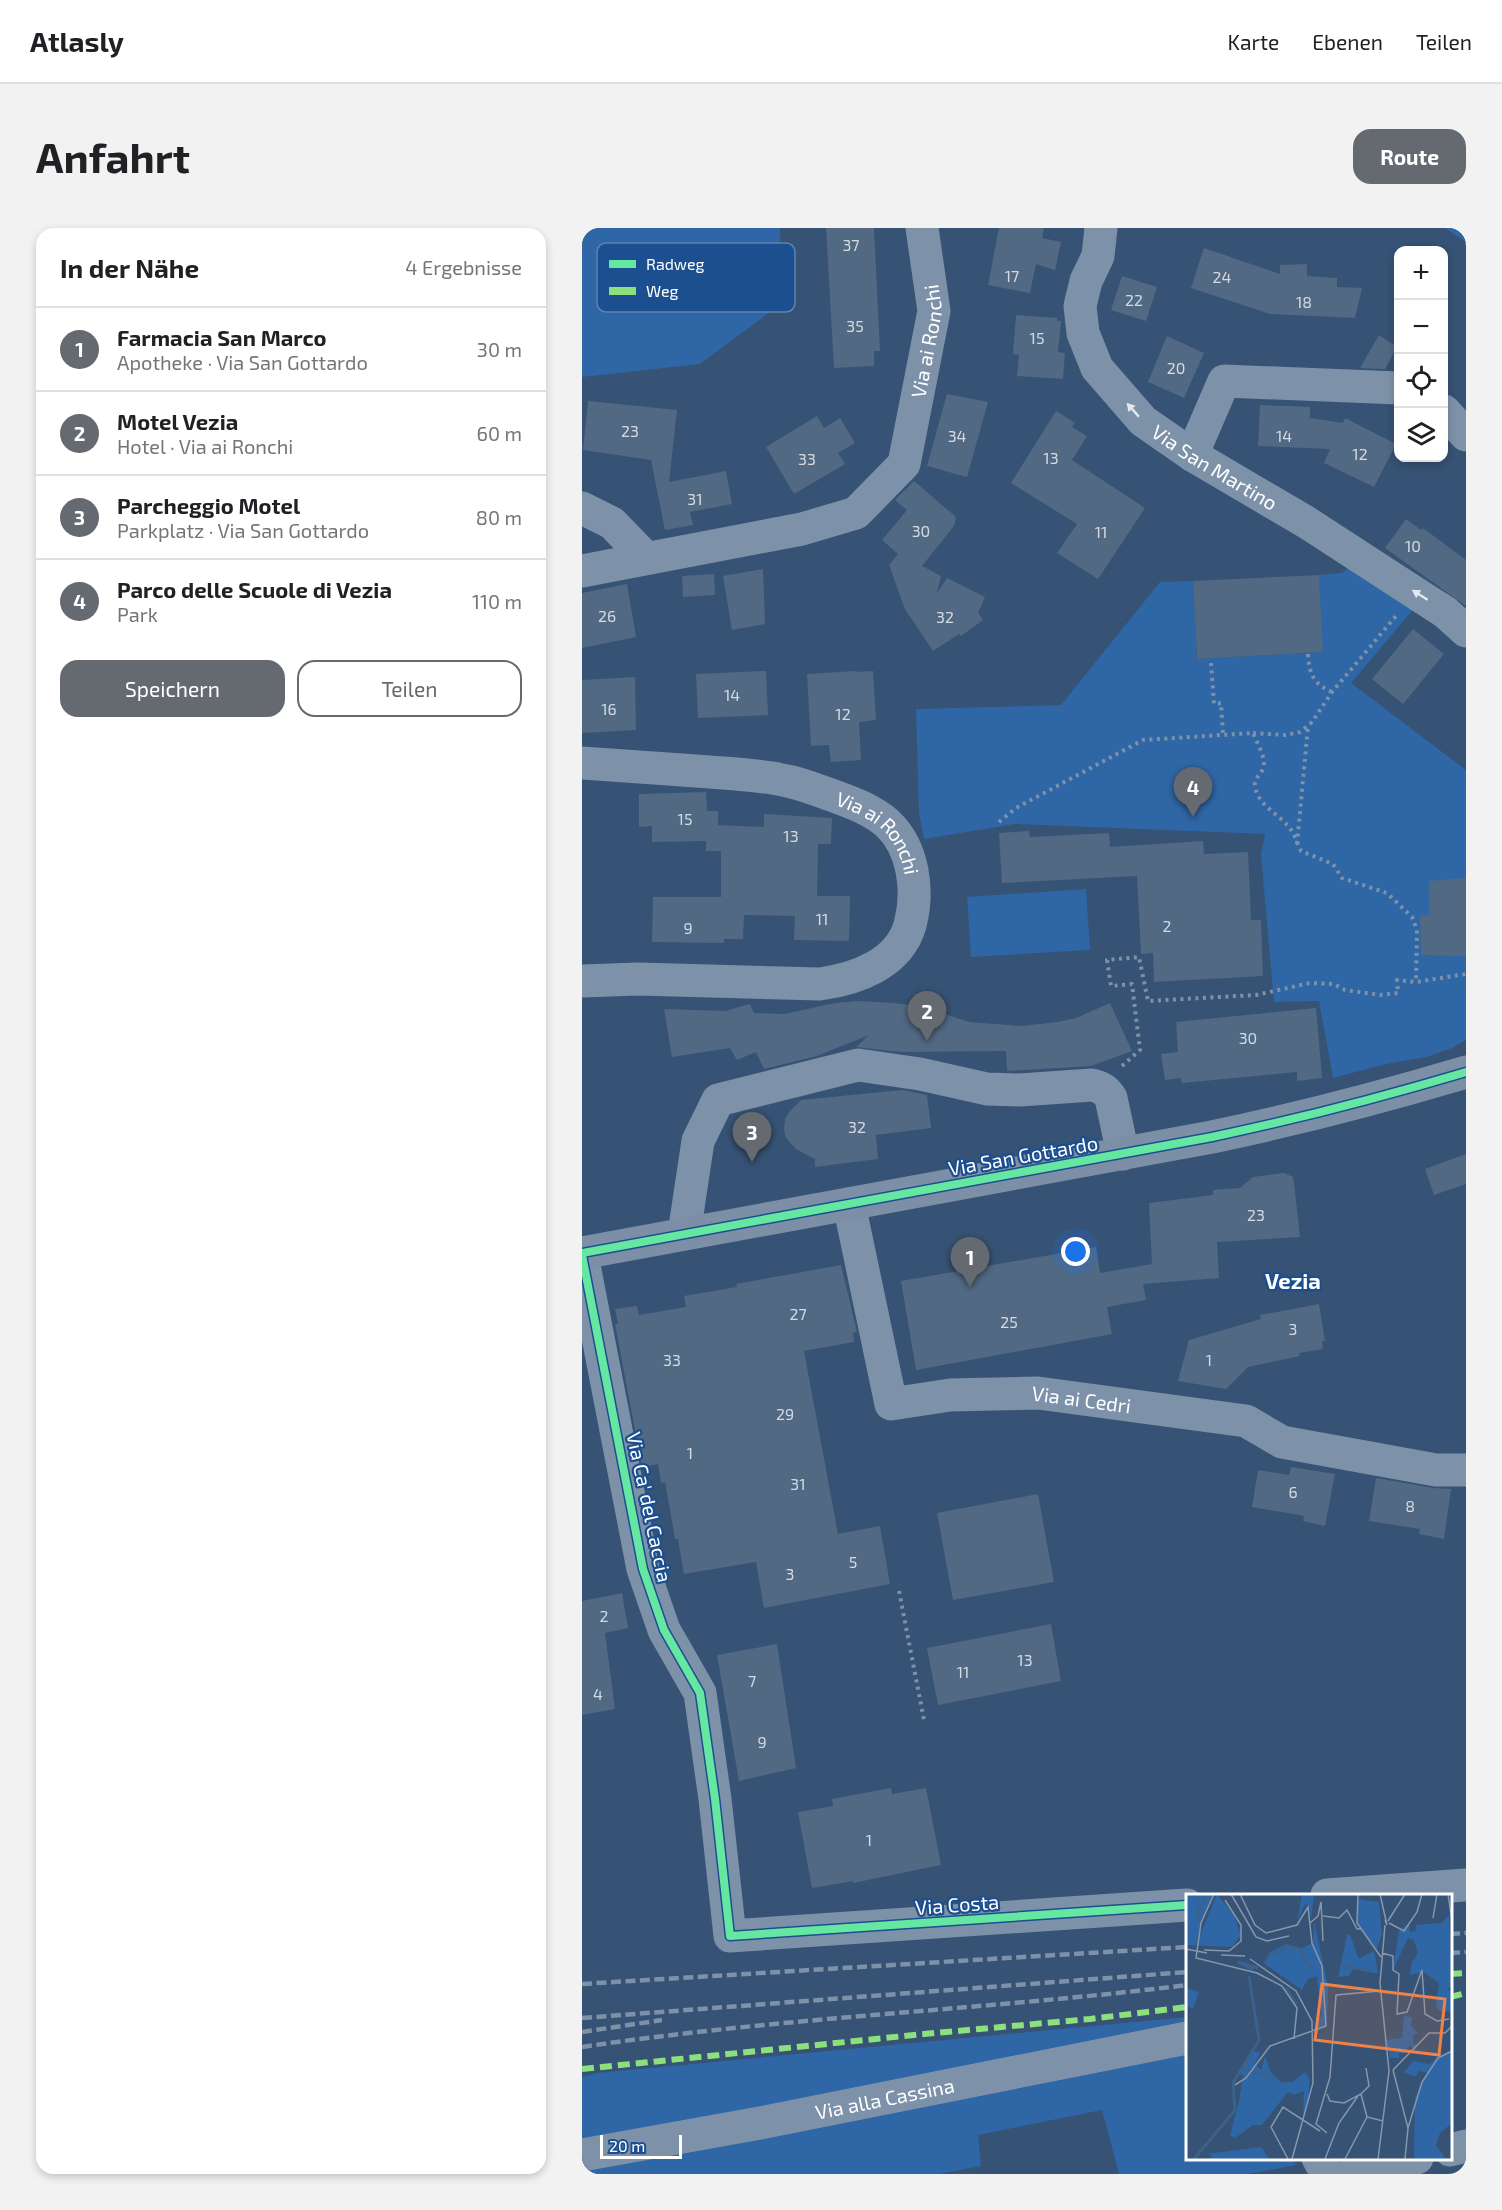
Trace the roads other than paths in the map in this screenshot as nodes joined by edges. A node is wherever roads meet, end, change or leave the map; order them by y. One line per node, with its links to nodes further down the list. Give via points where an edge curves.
1 (922, 228): 8 (street, Via ai Ronchi, via 934,311 904,464 856,513 802,529)
2 (1101, 228): 6 (street, Via San Martino, one-way to 2, via 1143,421 1097,368 1083,333 1080,306 1098,256)
3 (1394, 388): 6 (street, via 1224,381)
4 (1448, 416): 5 (street)
5 (1466, 435)
6 (1192, 455): 10 (street, Via San Martino, one-way to 6, via 1445,612 1306,522)
7 (582, 508): 8 (street, via 612,523)
8 (646, 558): 9 (street, Via ai Ronchi)
9 (582, 571)
10 (1466, 631)
11 (582, 763): 12 (street, Via ai Ronchi, via 746,775 787,781 851,802 872,812 898,836 908,854 915,896 908,933 897,949 884,961 842,981)
12 (582, 981)
13 (1466, 1072): 14 (main road, Via San Gottardo, via 1293,1121)
14 (1123, 1154): 15 (main road, Via San Gottardo); 16 (street, via 1111,1098 1100,1086 987,1089 858,1065 718,1100 698,1141)
15 (849, 1204): 16 (main road, Via San Gottardo); 18 (street, Via ai Cedri, via 891,1404 950,1395 1038,1393 1246,1420 1281,1442 1436,1470)
16 (684, 1234): 17 (main road, Via San Gottardo)
17 (582, 1254): 22 (street, Via Ca' del Caccia, via 643,1569 664,1630 700,1693)
18 (1466, 1470)
19 (1466, 1885): 20 (street)
20 (1341, 1894)
21 (1186, 1905): 22 (street, Via Costa)
22 (730, 1936)
23 (1186, 2038): 26 (street, Via alla Cassina)
24 (1466, 2146): 25 (highway)
25 (1451, 2150)
26 (582, 2155)
27 (1319, 2159): 29 (street)
28 (1410, 2159): 30 (highway)
29 (1327, 2174)
30 (1351, 2174)

